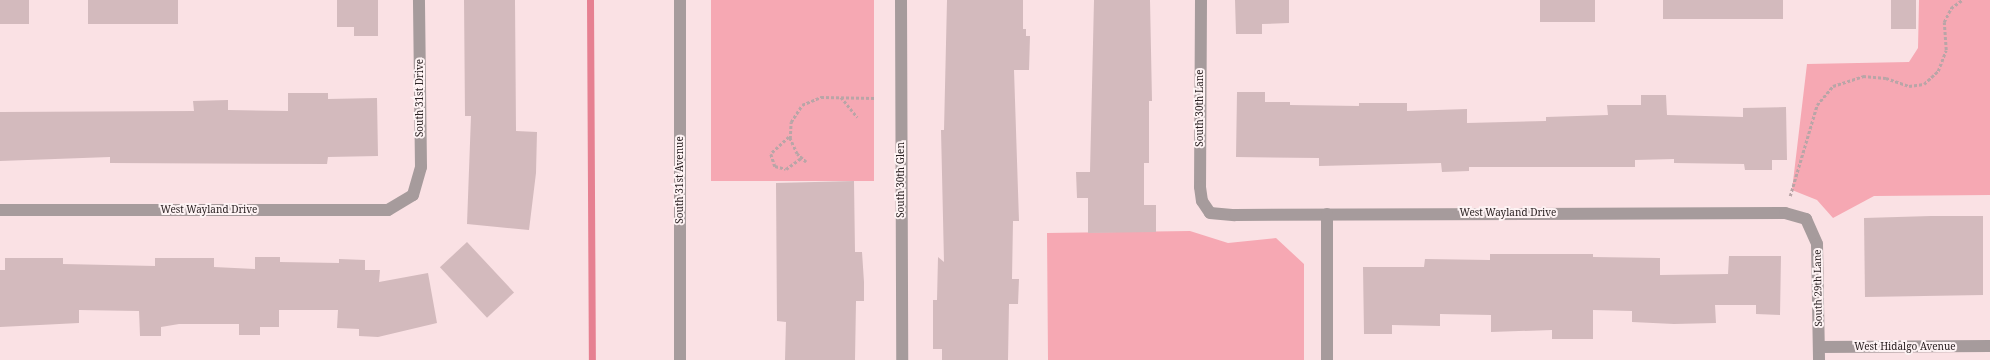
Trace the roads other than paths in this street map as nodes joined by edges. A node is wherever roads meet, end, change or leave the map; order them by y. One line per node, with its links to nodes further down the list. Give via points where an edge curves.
1 (419, 0): 5 (street, South 31st Drive, via 420,167)
2 (680, 0): 12 (street, South 31st Avenue)
3 (901, 0): 13 (street, South 30th Glen)
4 (1200, 0): 7 (street, South 30th Lane, via 1200,187 1202,201)
5 (413, 195): 6 (street, West Wayland Drive, via 388,210)
6 (0, 210)
7 (1210, 213): 8 (street, West Wayland Drive)
8 (1327, 214): 9 (street, West Wayland Drive, via 1785,213); 14 (street)
9 (1806, 219): 11 (street, South 29th Lane, via 1817,244)
10 (1990, 346): 11 (street, West Hidalgo Avenue)
11 (1819, 347): 15 (street, South 29th Lane)
12 (680, 360)
13 (902, 360)
14 (1327, 360)
15 (1819, 360)

